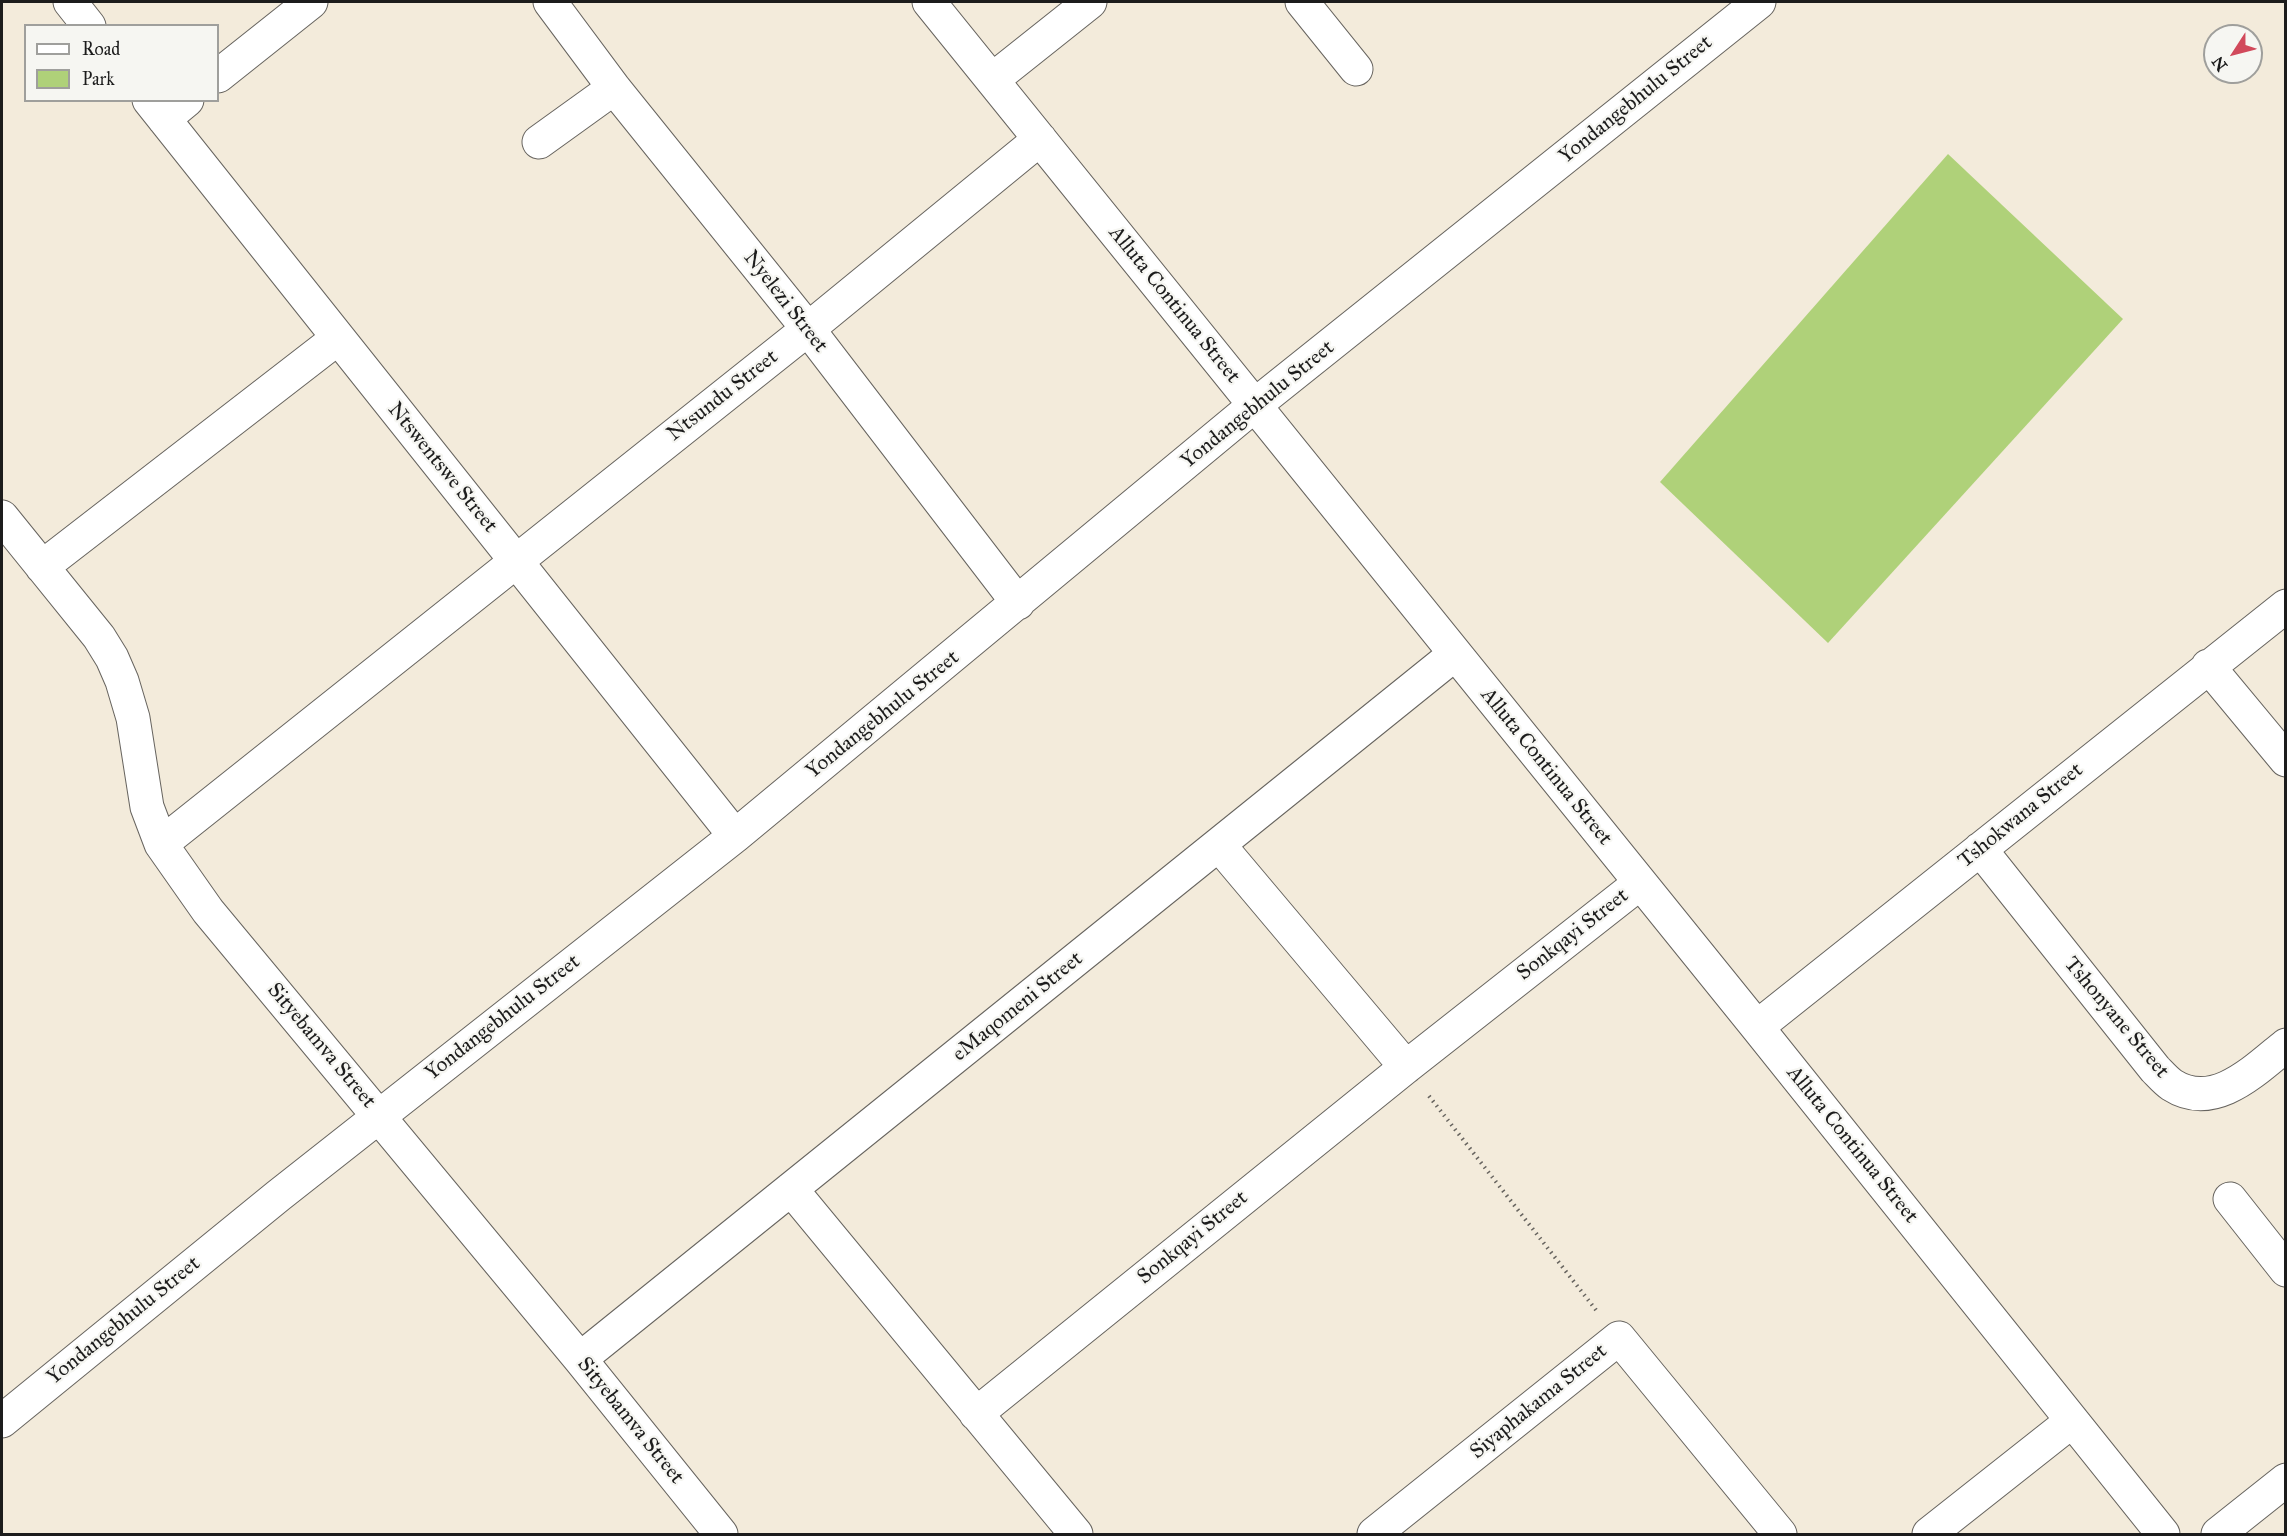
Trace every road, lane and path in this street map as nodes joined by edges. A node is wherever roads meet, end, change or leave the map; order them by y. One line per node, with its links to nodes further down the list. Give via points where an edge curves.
1 (70, 2): 8 (street)
2 (311, 2): 10 (street)
3 (550, 2): 12 (street, Nyelezi Street)
4 (929, 2): 11 (street, Alluta Continua Street)
5 (1090, 2): 11 (street)
6 (1302, 2): 9 (street)
7 (1759, 2): 18 (street, Yondangebhulu Street)
8 (87, 24)
9 (1356, 69)
10 (219, 75)
11 (992, 80): 14 (street, Alluta Continua Street)
12 (614, 88): 15 (street); 16 (street, Nyelezi Street)
13 (167, 107): 17 (street, Ntswentswe Street)
14 (1040, 139): 16 (street, Ntsundu Street); 18 (street, Alluta Continua Street)
15 (539, 142)
16 (808, 329): 20 (street, Ntsundu Street); 22 (street, Nyelezi Street)
17 (338, 338): 20 (street, Ntswentswe Street); 21 (street)
18 (1255, 405): 22 (street, Yondangebhulu Street); 24 (street, Alluta Continua Street)
19 (2, 517): 21 (street, Sityebamva Street)
20 (516, 561): 27 (street, Ntswentswe Street); 28 (street, Ntsundu Street)
21 (42, 567): 28 (street, Sityebamva Street, via 99,637 122,681 133,718 147,807)
22 (1018, 603): 27 (street, Yondangebhulu Street)
23 (2286, 606): 25 (street, Tshokwana Street)
24 (1455, 654): 29 (street, eMaqomeni Street); 31 (street, Alluta Continua Street)
25 (2208, 666): 26 (street); 30 (street, Tshokwana Street)
26 (2286, 760)
27 (735, 836): 35 (street, Yondangebhulu Street)
28 (160, 844): 35 (street, Sityebamva Street, via 208,911)
29 (1219, 845): 34 (street); 36 (street, eMaqomeni Street)
30 (1980, 849): 32 (street, Tshokwana Street); 33 (street, Tshonyane Street, via 2171,1085 2204,1094 2224,1090)
31 (1640, 883): 32 (street, Alluta Continua Street); 34 (street, Sonkqayi Street)
32 (1757, 1027): 43 (street, Alluta Continua Street)
33 (2286, 1045)
34 (1406, 1067): 39 (path); 41 (street, Sonkqayi Street)
35 (379, 1116): 40 (street, Sityebamva Street); 42 (street, Yondangebhulu Street)
36 (790, 1189): 40 (street, eMaqomeni Street); 41 (street)
37 (2230, 1199): 38 (street)
38 (2286, 1270)
39 (1619, 1338): 47 (street, Siyaphakama Street); 48 (street, Siyaphakama Street)
40 (580, 1359): 45 (street, Sityebamva Street)
41 (976, 1414): 46 (street)
42 (2, 1420)
43 (2072, 1421): 49 (street); 50 (street, Alluta Continua Street)
44 (2286, 1480): 51 (street)
45 (721, 1534)
46 (1076, 1534)
47 (1374, 1534)
48 (1780, 1534)
49 (1929, 1534)
50 (2163, 1534)
51 (2218, 1534)

